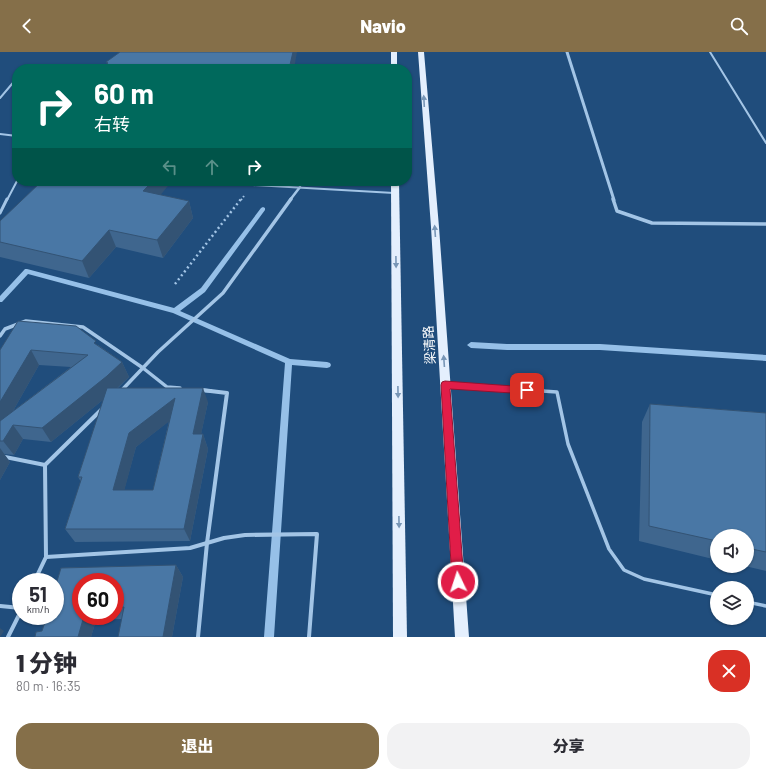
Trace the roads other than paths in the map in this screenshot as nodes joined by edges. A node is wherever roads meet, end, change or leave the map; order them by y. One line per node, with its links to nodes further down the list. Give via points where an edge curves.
1 (394, 52): 5 (main road)
2 (421, 52): 20 (main road, 梁清路, one-way to 2)
3 (567, 52): 17 (street, via 617,211 652,223)
4 (710, 52): 10 (lane)
5 (394, 64)
6 (12, 84): 7 (lane)
7 (0, 98)
8 (0, 134): 9 (lane)
9 (12, 135)
10 (766, 143)
11 (14, 186): 16 (lane)
12 (276, 186): 14 (lane)
13 (395, 186): 15 (main road)
14 (300, 187): 15 (lane); 19 (street, via 223,293)
15 (396, 193): 39 (main road, one-way to 39)
16 (0, 213)
17 (766, 224)
18 (0, 336): 19 (street, via 5,329 26,321 83,327)
19 (143, 368): 21 (street, via 167,387); 23 (street)
20 (445, 385): 30 (lane, via 557,392 568,444 609,549 624,570 644,579); 40 (main road, 梁清路)
21 (182, 388)
22 (197, 390): 27 (street, via 227,393)
23 (116, 395)
24 (105, 406): 26 (street)
25 (0, 456): 26 (street)
26 (45, 466): 28 (street)
27 (207, 543): 28 (street, via 190,548); 37 (street); 38 (street, via 243,535 317,534)
28 (46, 557): 29 (street)
29 (38, 573)
30 (710, 593)
31 (754, 603): 33 (lane)
32 (0, 606): 34 (street)
33 (766, 606)
34 (12, 608)
35 (14, 625): 36 (street)
36 (8, 637)
37 (198, 637)
38 (309, 637)
39 (400, 637)
40 (462, 637)

